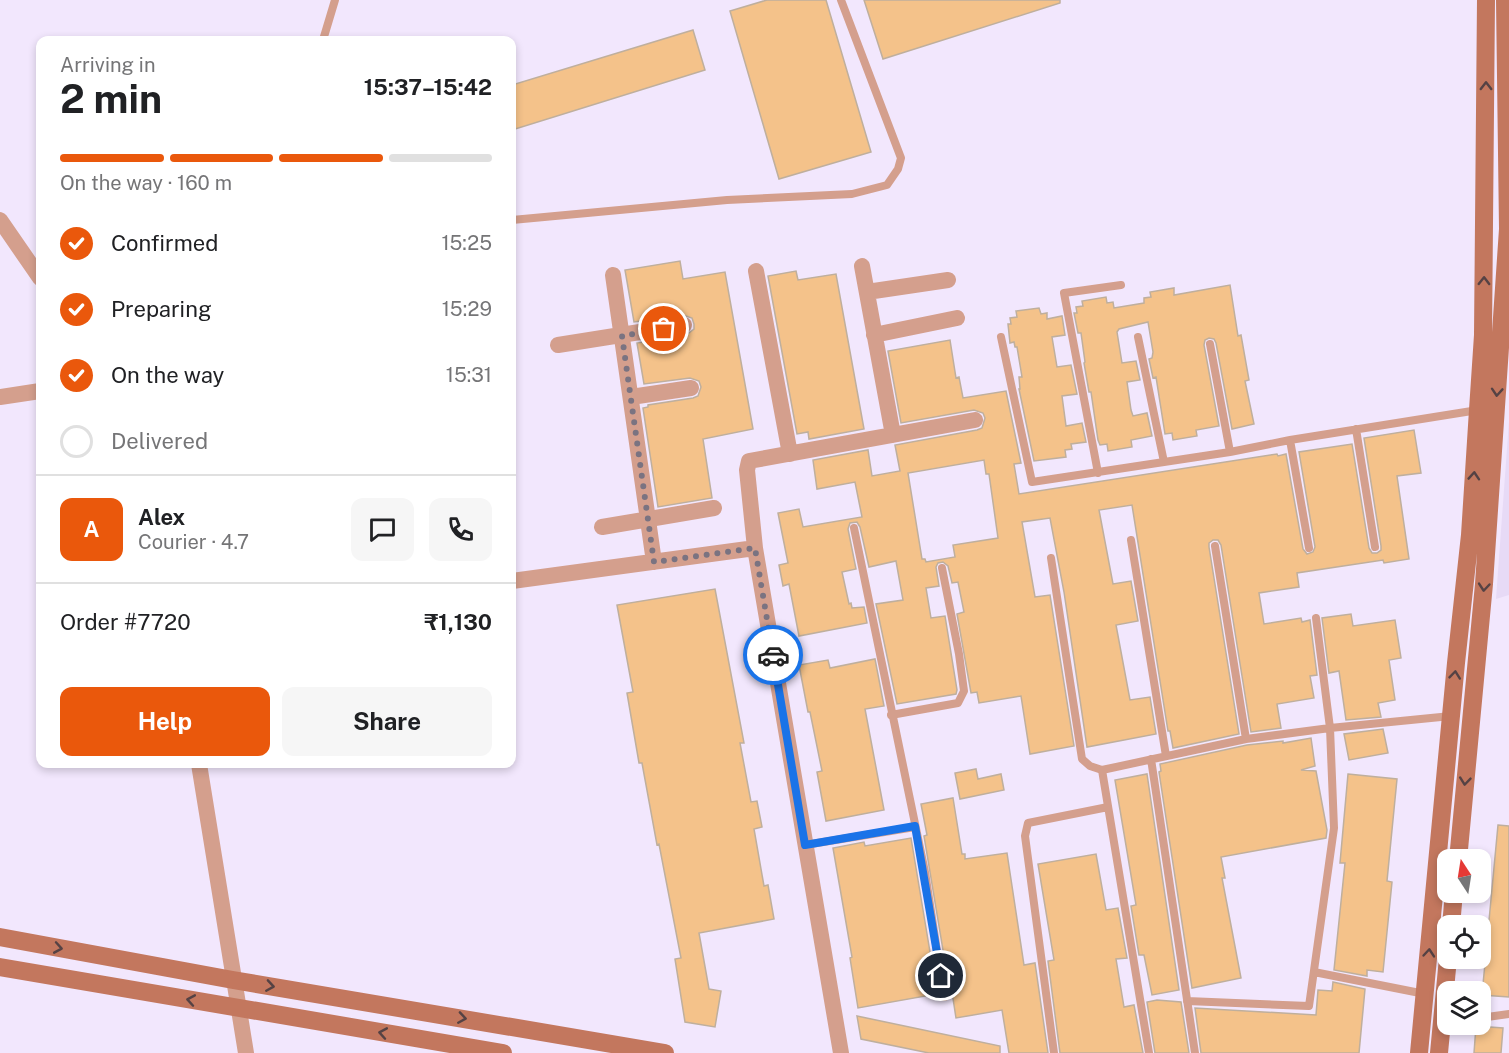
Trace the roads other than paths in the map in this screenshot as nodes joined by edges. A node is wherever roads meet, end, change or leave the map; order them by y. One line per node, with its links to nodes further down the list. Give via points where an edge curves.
1 (335, 0): 5 (lane)
2 (841, 0): 7 (lane, via 901,158 887,185 852,194 716,201)
3 (1486, 0): 27 (street, one-way to 3, via 1483,323)
4 (1504, 0): 40 (street, one-way to 40, via 1508,229)
5 (324, 36)
6 (0, 220): 10 (street)
7 (516, 220)
8 (862, 266): 14 (street)
9 (756, 271): 33 (street)
10 (36, 272)
11 (613, 274): 18 (street)
12 (948, 280): 14 (street)
13 (1121, 285): 35 (lane, via 1064,293)
14 (867, 292): 17 (street)
15 (957, 318): 17 (street)
16 (684, 325): 18 (street)
17 (874, 334): 30 (street)
18 (622, 336): 22 (street); 26 (street)
19 (1000, 336): 35 (lane, via 1032,482)
20 (1138, 337): 34 (lane)
21 (1210, 344): 32 (lane)
22 (558, 345)
23 (692, 388): 26 (street)
24 (36, 392): 25 (street)
25 (0, 397)
26 (631, 397): 37 (street)
27 (1478, 410): 29 (lane); 40 (street, one-way to 27)
28 (975, 420): 30 (street)
29 (1356, 429): 31 (lane); 43 (lane)
30 (893, 435): 33 (street)
31 (1290, 440): 32 (lane); 45 (lane)
32 (1230, 452): 34 (lane)
33 (790, 454): 44 (street, via 749,461)
34 (1164, 462): 35 (lane)
35 (1098, 473)
36 (714, 508): 37 (street)
37 (648, 519): 38 (street); 47 (street)
38 (602, 526)
39 (854, 528): 51 (lane)
40 (1479, 536): 52 (street, one-way to 40); 62 (street, one-way to 62)
41 (1131, 540): 55 (lane)
42 (1215, 546): 54 (lane)
43 (1375, 547)
44 (755, 548): 47 (street); 61 (street)
45 (1309, 548)
46 (1050, 558): 58 (lane, via 1082,759)
47 (654, 562): 49 (street)
48 (942, 568): 51 (lane, via 964,691 958,703)
49 (516, 580)
50 (1316, 618): 53 (lane)
51 (891, 715): 60 (lane)
52 (1451, 716): 53 (lane); 67 (street, one-way to 52)
53 (1330, 728): 54 (lane); 65 (lane, via 1334,828)
54 (1246, 739): 55 (lane)
55 (1166, 756): 56 (lane)
56 (1151, 759): 58 (lane); 69 (lane)
57 (200, 768): 66 (street)
58 (1102, 770): 59 (lane)
59 (1108, 807): 78 (lane, via 1028,823 1025,836); 79 (lane)
60 (915, 826): 61 (lane); 68 (lane)
61 (805, 845): 77 (street)
62 (1459, 849)
63 (0, 937): 66 (street, one-way to 66)
64 (0, 967): 70 (street, one-way to 64)
65 (1314, 972): 67 (lane); 69 (lane, via 1309,1006)
66 (233, 980): 70 (street); 76 (street, one-way to 76)
67 (1425, 994): 81 (street)
68 (944, 997)
69 (1187, 1001): 80 (lane)
70 (238, 1008): 74 (street); 75 (street, one-way to 70)
71 (1509, 1014): 72 (lane)
72 (1491, 1016)
73 (1442, 1035): 82 (street)
74 (246, 1053)
75 (502, 1053)
76 (665, 1053)
77 (841, 1053)
78 (1054, 1053)
79 (1149, 1053)
80 (1195, 1053)
81 (1419, 1053)
82 (1439, 1053)

